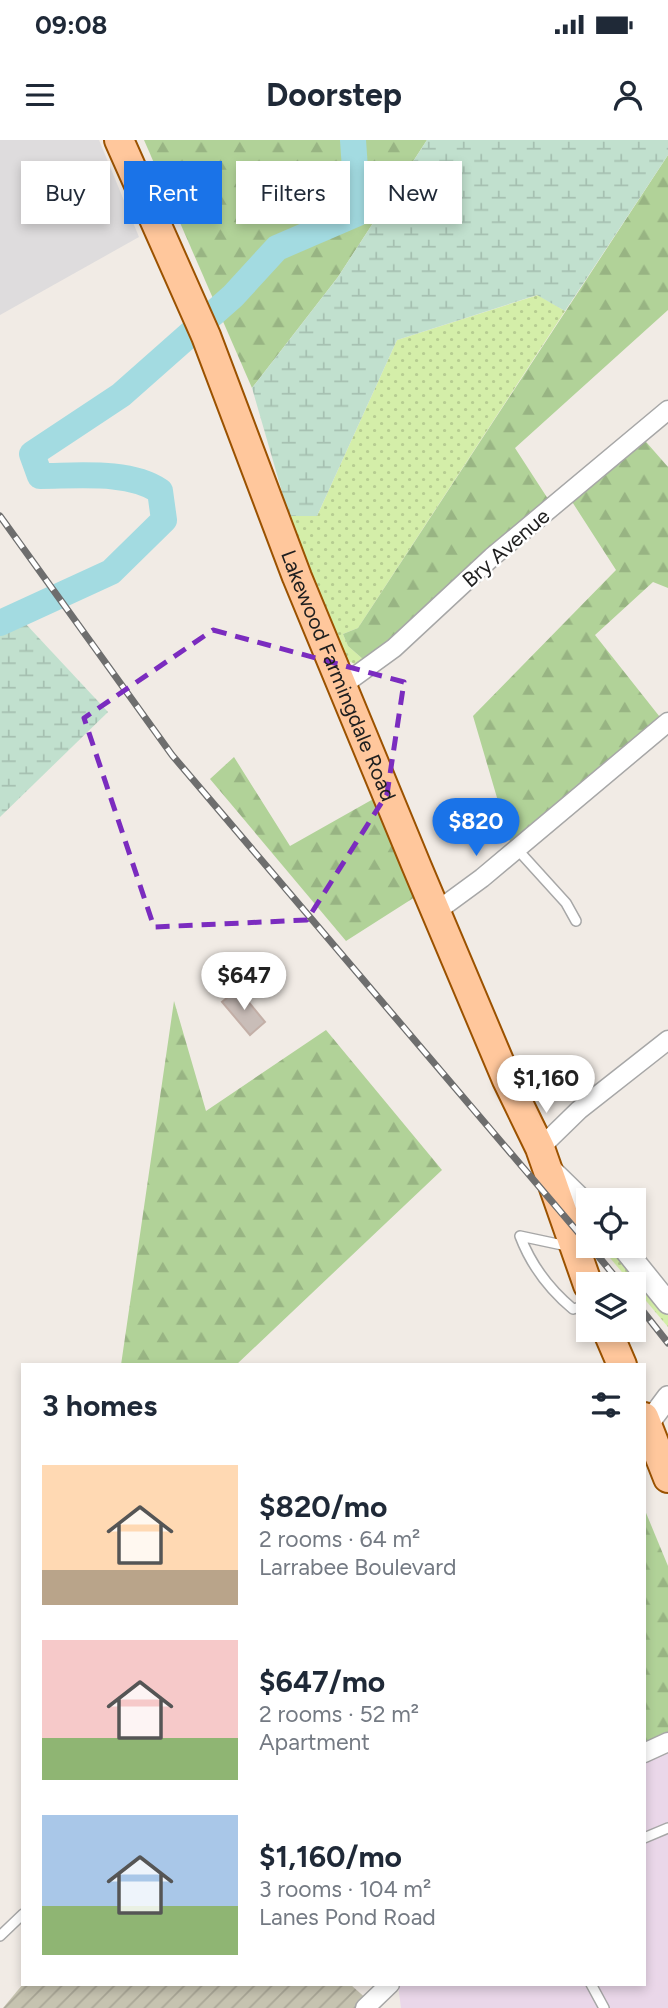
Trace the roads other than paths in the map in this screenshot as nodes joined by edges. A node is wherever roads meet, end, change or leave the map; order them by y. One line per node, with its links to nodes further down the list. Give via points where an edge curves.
1 (119, 140): 3 (main road, Lakewood Farmingdale Road, via 206,336)
2 (668, 410): 3 (street, Bry Avenue, via 492,558 394,649)
3 (343, 685): 6 (main road, Lakewood Farmingdale Road)
4 (668, 722): 5 (street)
5 (517, 849): 6 (street); 7 (lane, via 566,903)
6 (437, 911): 9 (main road, Lakewood Farmingdale Road)
7 (576, 921)
8 (668, 1040): 9 (street, via 579,1110)
9 (543, 1157): 10 (street); 11 (main road, Lakewood Farmingdale Road)
10 (576, 1193)
11 (573, 1247): 13 (main road, Lakewood Farmingdale Road); 15 (lane, via 520,1236 536,1269 559,1297)
12 (632, 1258): 14 (street)
13 (583, 1272)
14 (668, 1303)
15 (576, 1308)
16 (612, 1342): 17 (main road)
17 (621, 1363)
18 (668, 1397): 19 (street)
19 (646, 1421): 20 (main road)
20 (668, 1478)
21 (668, 1742): 22 (street)
22 (646, 1752)
23 (668, 1828): 24 (lane)
24 (647, 1836)
25 (21, 1916): 26 (lane)
26 (0, 1936)
27 (388, 1986): 29 (street)
28 (592, 1986): 30 (lane)
29 (365, 2008)
30 (604, 2008)

